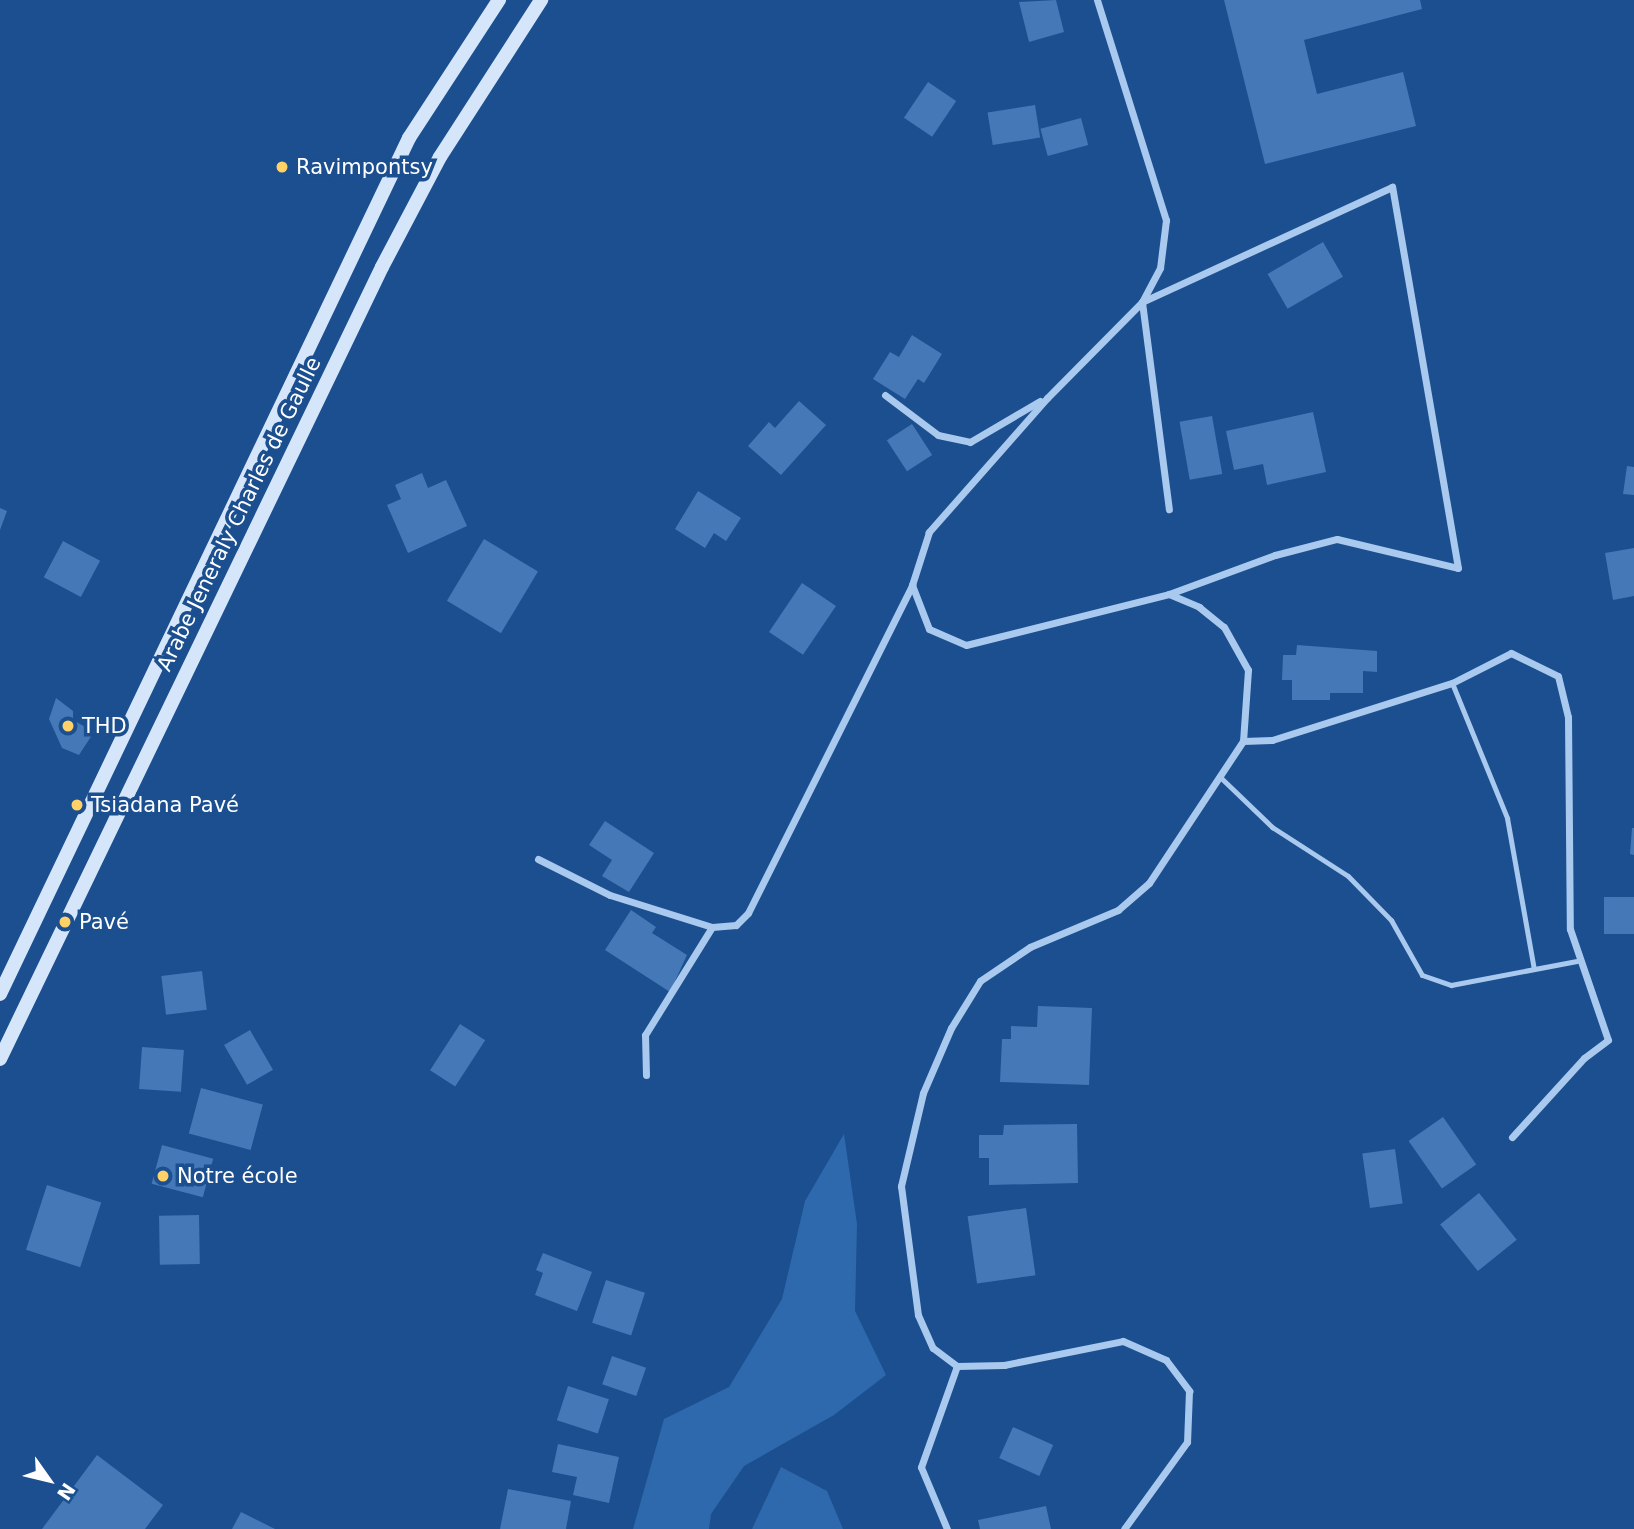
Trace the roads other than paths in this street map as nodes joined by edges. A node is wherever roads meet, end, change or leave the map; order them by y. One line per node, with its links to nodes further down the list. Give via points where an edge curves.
1 (499, 0): 17 (street, Arabe Jeneraly Charles de Gaulle, via 409,138)
2 (541, 0): 18 (street, Arabe Jeneraly Charles de Gaulle, via 440,158 382,267)
3 (1097, 0): 4 (street, via 1166,220 1160,268)
4 (1142, 302): 6 (street); 7 (street); 9 (street, via 1392,187 1458,568 1337,539 1275,555)
5 (885, 395): 6 (street, via 938,435 970,442)
6 (1047, 398): 8 (street, via 929,532)
7 (1169, 509)
8 (912, 585): 9 (street, via 929,629 966,645); 14 (street, via 748,913 736,925)
9 (1168, 594): 11 (street, via 1199,607 1224,628 1248,670)
10 (1452, 683): 11 (street, via 1272,740); 15 (street, via 1511,653 1558,676 1568,717 1570,929); 16 (lane, via 1507,818)
11 (1243, 741): 12 (street)
12 (1219, 776): 16 (lane, via 1272,827 1348,876 1391,920 1422,975 1451,985); 21 (street, via 1149,883 1118,910 1030,947 980,981 951,1028 923,1093 901,1186 918,1315 933,1348)
13 (538, 859): 14 (street, via 610,895)
14 (712, 927): 19 (street, via 645,1035)
15 (1577, 961): 16 (lane); 20 (street, via 1608,1040 1584,1058)
16 (1534, 969)
17 (0, 995)
18 (0, 1059)
19 (646, 1075)
20 (1512, 1137)
21 (957, 1366): 22 (street, via 921,1467); 23 (street, via 1004,1365 1124,1341 1166,1360 1189,1391 1186,1442)
22 (947, 1529)
23 (1124, 1529)

